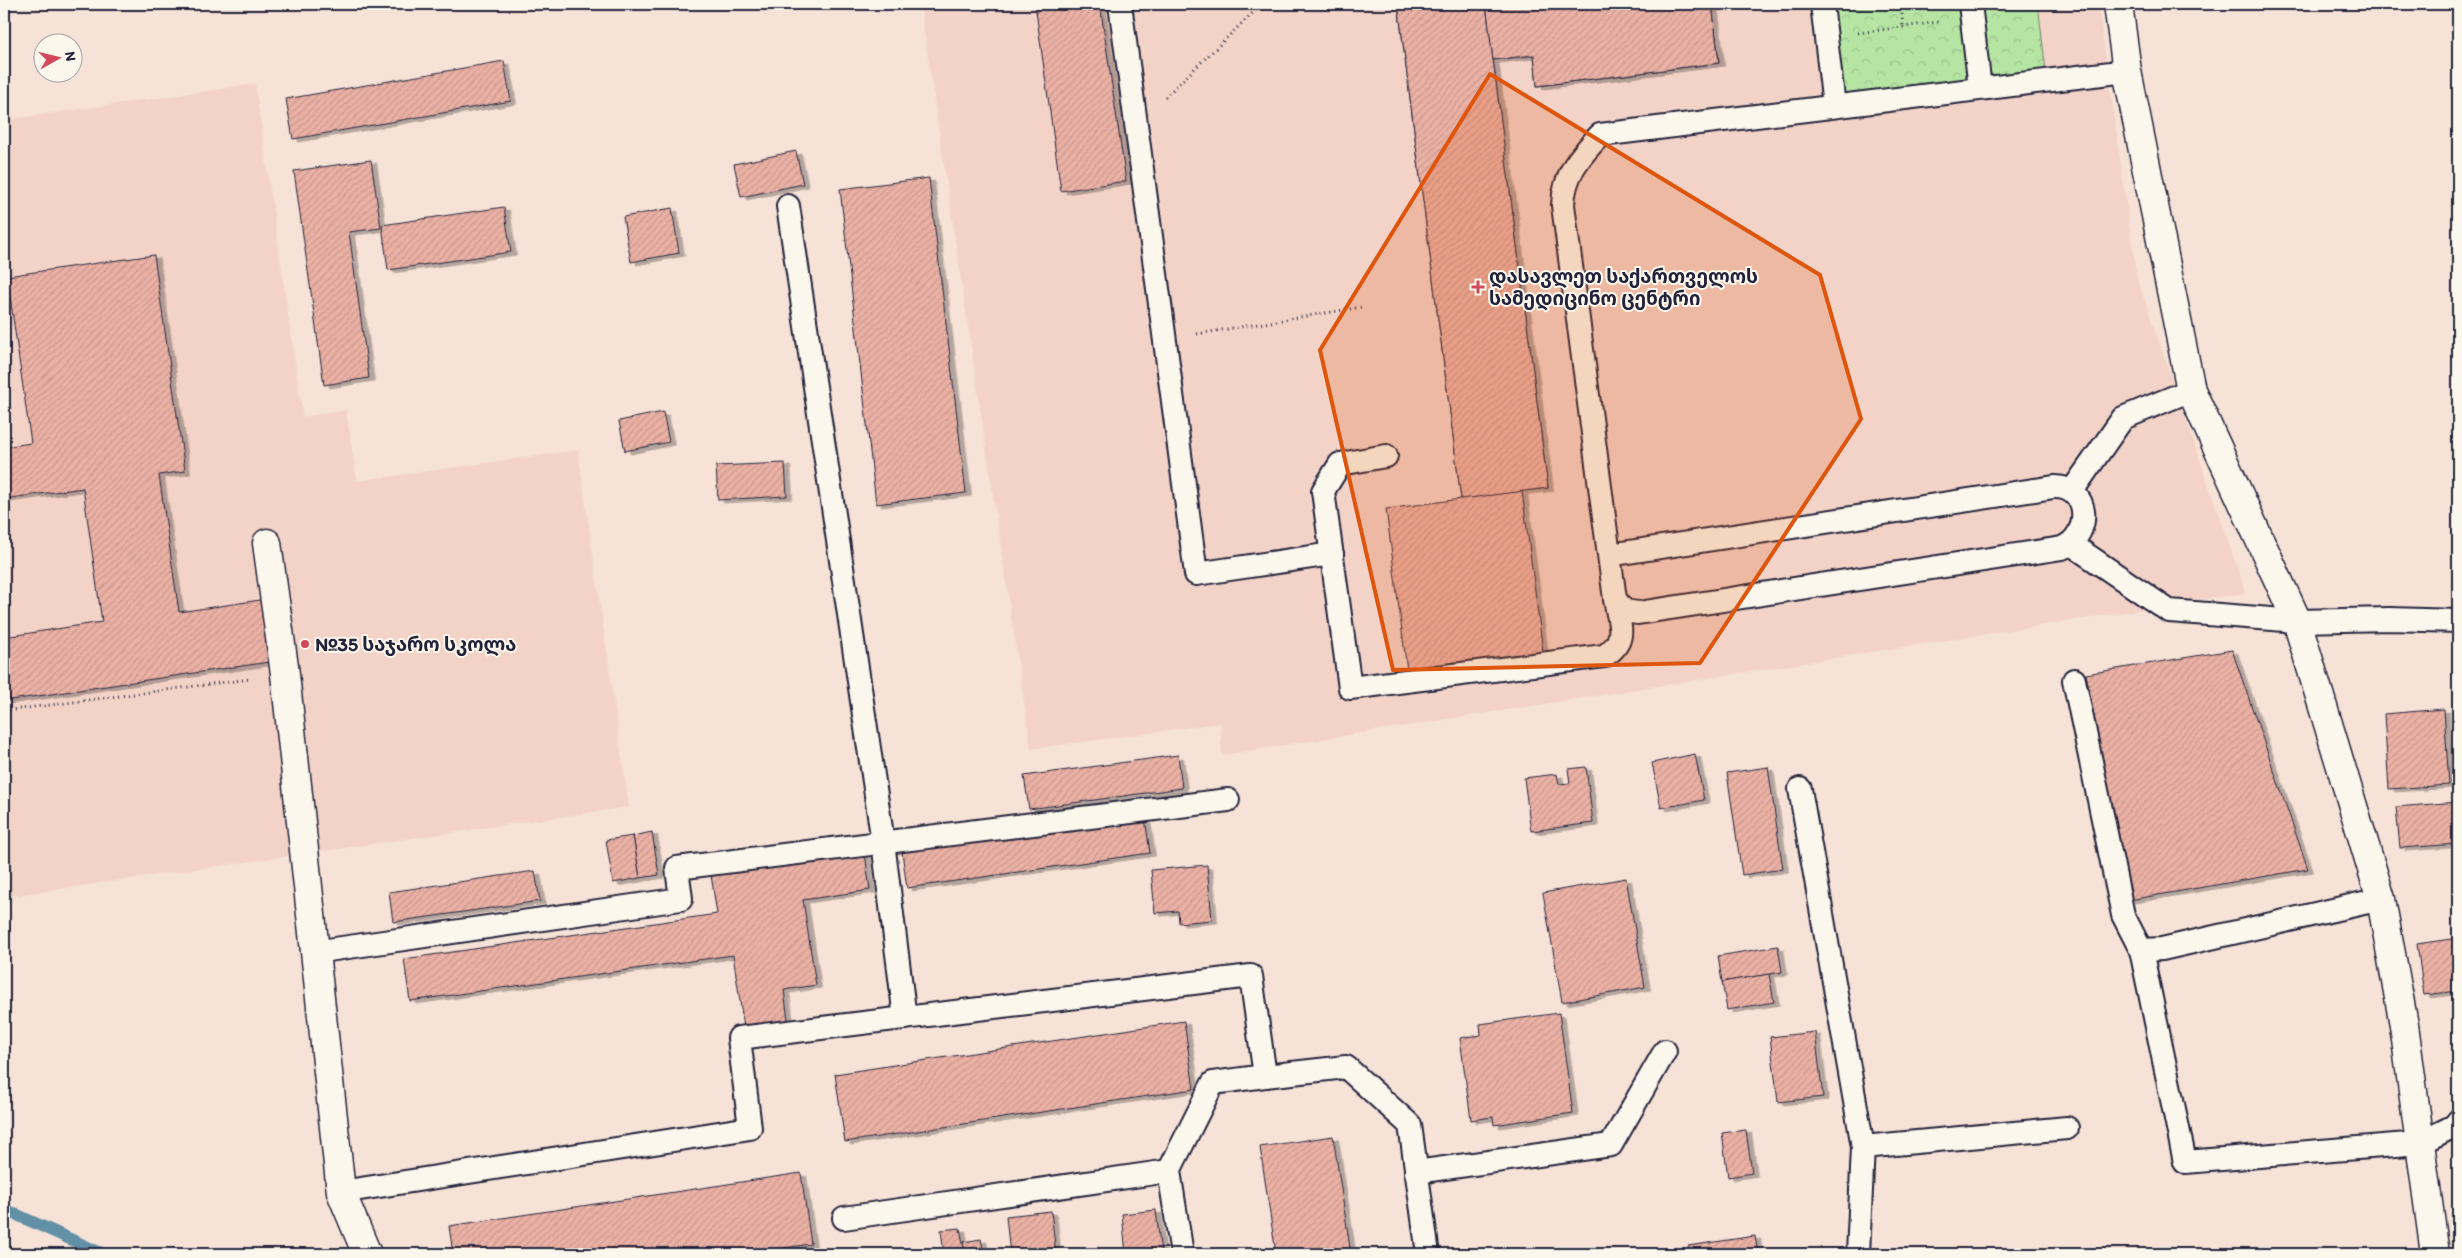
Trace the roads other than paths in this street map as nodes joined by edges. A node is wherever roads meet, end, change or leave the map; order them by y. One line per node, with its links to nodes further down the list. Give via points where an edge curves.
1 (1120, 4): 14 (lane, via 1196,574)
2 (1822, 4): 7 (lane)
3 (2118, 4): 5 (street)
4 (1971, 11): 6 (lane)
5 (2127, 71): 6 (lane); 9 (street)
6 (1980, 88): 7 (lane)
7 (1834, 106): 15 (lane, via 1600,135 1580,156 1564,188 1563,205)
8 (788, 206): 22 (lane)
9 (2191, 390): 11 (lane, via 2123,418); 17 (street)
10 (1386, 456): 14 (lane, via 1340,464 1323,491)
11 (2072, 491): 13 (lane, via 2084,516 2080,535); 15 (lane, via 2062,486 2054,487)
12 (267, 543): 25 (street, via 285,674)
13 (2071, 544): 16 (lane, via 2062,548 1638,613 1624,611); 17 (lane, via 2170,611)
14 (1332, 554): 16 (lane, via 1350,688 1604,656 1616,649 1621,635)
15 (1609, 555): 16 (lane)
16 (1615, 599)
17 (2297, 621): 18 (lane); 23 (street)
18 (2458, 621)
19 (2074, 680): 24 (lane, via 2123,915)
20 (1800, 789): 32 (lane)
21 (1228, 800): 22 (lane)
22 (883, 842): 25 (lane, via 677,868 682,899); 26 (lane)
23 (2380, 899): 24 (lane, via 2162,950); 31 (street, via 2404,1024)
24 (2141, 950): 31 (lane, via 2185,1162)
25 (314, 952): 35 (street)
26 (905, 1018): 28 (lane, via 1251,976); 35 (lane, via 739,1038 750,1128)
27 (1665, 1051): 34 (lane, via 1611,1145)
28 (1265, 1076): 33 (lane, via 1213,1083); 34 (lane, via 1346,1067 1410,1125)
29 (2458, 1121): 31 (lane)
30 (2067, 1128): 32 (lane)
31 (2420, 1143): 41 (street)
32 (1863, 1147): 40 (lane)
33 (1169, 1171): 36 (lane); 38 (lane)
34 (1416, 1172): 39 (lane)
35 (341, 1192): 37 (street)
36 (844, 1218)
37 (367, 1254)
38 (1182, 1254)
39 (1428, 1254)
40 (1858, 1254)
41 (2435, 1254)

